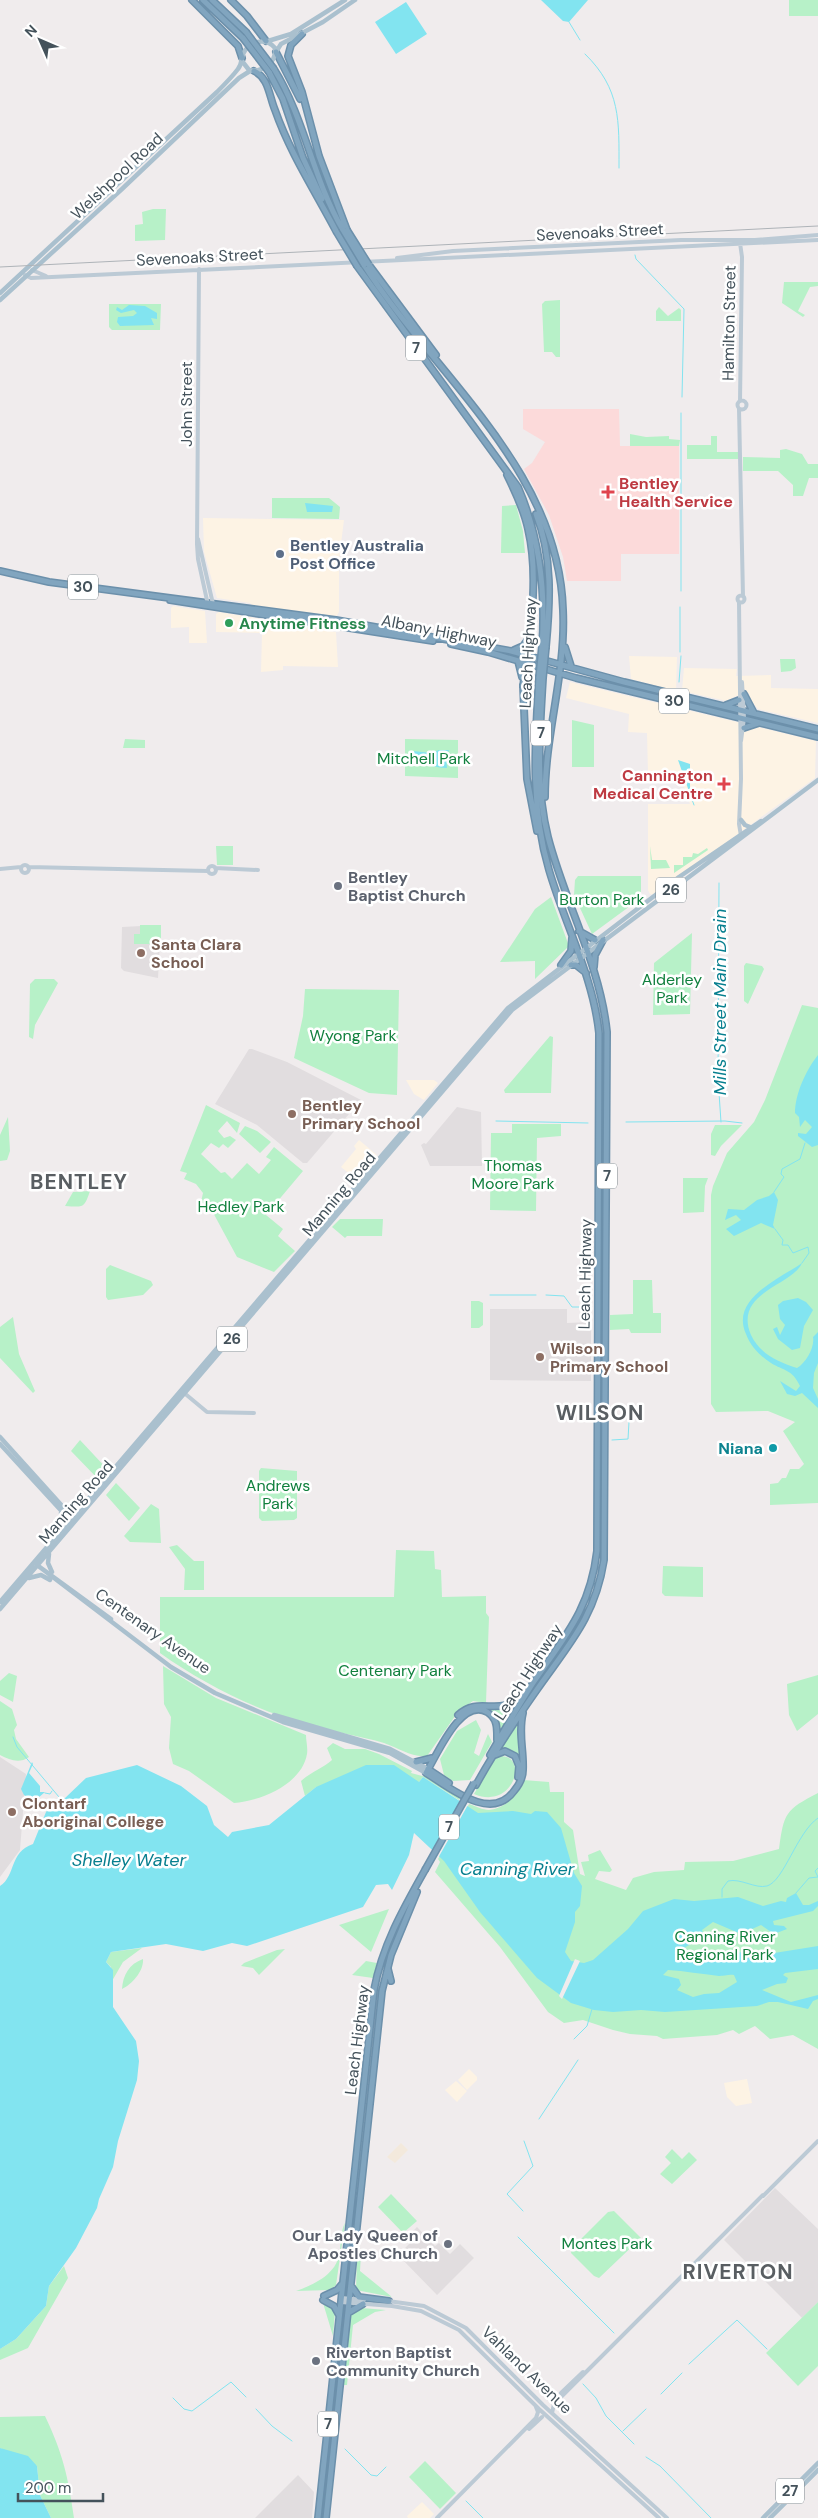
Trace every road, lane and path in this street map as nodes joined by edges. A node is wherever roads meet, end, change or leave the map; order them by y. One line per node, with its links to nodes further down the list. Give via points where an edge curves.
1 (192, 0): 10 (highway, via 235,43)
2 (203, 0): 12 (highway, 7, bridge, via 243,38)
3 (212, 0): 12 (highway, 7, bridge, via 246,32)
4 (231, 0): 8 (highway)
5 (355, 0): 6 (main road)
6 (346, 3): 7 (main road); 8 (main road, via 291,34)
7 (302, 34): 9 (main road, via 280,44); 13 (highway, via 291,45 288,56 302,92)
8 (266, 41): 9 (main road); 10 (main road, via 250,47)
9 (276, 52): 11 (main road, via 270,64); 13 (highway, via 297,90)
10 (242, 59): 11 (main road, via 245,67); 23 (main road, Welshpool Road, via 238,70 216,92)
11 (253, 71): 14 (highway, 7, via 266,82 277,117); 21 (main road, Welshpool Road, via 239,78)
12 (271, 71): 14 (highway, 7); 15 (highway, 7, via 292,107 323,192)
13 (312, 132): 15 (highway)
14 (332, 223): 31 (highway, Leach Highway / 7, bridge, via 357,266)
15 (345, 230): 19 (highway, 7, bridge)
16 (818, 235): 18 (main road, Sevenoaks Street)
17 (818, 240): 18 (main road, Sevenoaks Street)
18 (742, 242): 20 (main road, Sevenoaks Street, via 643,242); 28 (main road, Hamilton Street)
19 (366, 265): 22 (highway); 27 (highway, 7)
20 (198, 269): 24 (main road, Sevenoaks Street); 34 (main road, John Street, via 198,539)
21 (33, 270): 23 (main road, Welshpool Road); 24 (main road, Sevenoaks Street)
22 (373, 271): 27 (highway); 30 (highway)
23 (25, 273): 24 (main road, Sevenoaks Street, via 30,278); 25 (main road, Welshpool Road); 26 (main road, Welshpool Road)
24 (46, 276)
25 (0, 293)
26 (0, 300)
27 (396, 310): 30 (highway, 7)
28 (742, 401): 29 (main road, via 746,406); 29 (main road, via 737,405)
29 (742, 409): 47 (main road)
30 (493, 433): 32 (highway, 7)
31 (500, 461): 36 (highway, via 521,504 530,538 533,578); 37 (highway, Leach Highway / 7, via 520,492 536,541 544,596)
32 (519, 472): 35 (highway, via 553,547 562,592); 37 (highway, 7, via 538,519 548,566 549,615)
33 (0, 571): 34 (highway, Albany Highway / 30, via 49,582 167,599 180,598)
34 (211, 605): 38 (highway, Albany Highway / 30, via 392,629); 40 (highway, Albany Highway / 30, via 432,641)
35 (564, 637): 42 (highway); 43 (highway)
36 (528, 638): 38 (highway, via 523,646); 39 (highway)
37 (544, 646): 45 (highway, Leach Highway / 7, bridge)
38 (511, 651): 39 (highway, Albany Highway / 30)
39 (527, 654): 41 (highway); 42 (highway, Albany Highway / 30)
40 (518, 660): 41 (highway, Albany Highway / 30); 49 (highway)
41 (526, 663): 44 (highway, Albany Highway / 30); 49 (highway)
42 (562, 664): 43 (highway, Albany Highway / 30); 44 (highway)
43 (571, 666): 52 (highway, Albany Highway / 30)
44 (560, 673): 46 (highway, Albany Highway / 30); 48 (highway)
45 (541, 678): 64 (highway, Leach Highway / 7, via 540,760); 68 (highway, Leach Highway / 7, via 534,781 538,824)
46 (576, 678): 48 (highway, via 568,678); 55 (highway, Albany Highway / 30)
47 (741, 680): 50 (main road); 51 (main road)
48 (559, 685): 64 (highway, via 545,782)
49 (523, 687): 68 (highway, via 529,795)
50 (744, 694): 53 (main road); 54 (highway)
51 (740, 700): 52 (highway); 53 (main road)
52 (723, 706): 53 (highway, Albany Highway / 30)
53 (742, 710): 54 (highway, Albany Highway / 30); 55 (main road)
54 (755, 714): 58 (highway, Albany Highway / 30)
55 (742, 717): 56 (highway, Albany Highway / 30); 57 (main road); 60 (main road)
56 (762, 722): 57 (highway); 59 (highway, Albany Highway / 30)
57 (744, 728): 60 (main road)
58 (818, 729)
59 (818, 737)
60 (741, 741): 62 (main road)
61 (818, 780): 63 (main road, Manning Road / 26)
62 (741, 820): 65 (main road); 66 (main road)
63 (762, 821): 65 (main road, Manning Road / 26); 66 (main road, Manning Road / 26)
64 (545, 823): 70 (highway, Leach Highway / 7, via 562,885)
65 (750, 827): 66 (main road, Manning Road / 26)
66 (743, 835): 72 (main road, Manning Road / 26); 73 (main road, Manning Road / 26)
67 (0, 869): 69 (main road, via 208,869 211,874 215,870)
68 (549, 869): 71 (highway, Leach Highway / 7)
69 (258, 870)
70 (579, 930): 72 (highway); 74 (highway, Leach Highway / 7)
71 (572, 937): 75 (highway, Leach Highway / 7); 76 (highway, via 571,951)
72 (595, 940): 74 (main road, Manning Road / 26)
73 (604, 940): 74 (main road, Manning Road / 26); 78 (highway, via 595,955)
74 (586, 950): 75 (main road, Manning Road / 26); 78 (highway, Leach Highway / 7)
75 (579, 955): 76 (main road, Manning Road / 26); 77 (main road, Manning Road / 26); 79 (highway, Leach Highway / 7)
76 (561, 965): 80 (main road, Manning Road / 26, via 508,1008)
77 (571, 965): 79 (highway, via 576,965); 80 (main road, Manning Road / 26, via 512,1010)
78 (594, 972): 94 (highway, Leach Highway / 7, via 605,1015 608,1049 604,1552)
79 (586, 974): 97 (highway, Leach Highway / 7, via 598,1027 600,1096 597,1550)
80 (183, 1392): 81 (main road, via 207,1412); 85 (main road, Manning Road / 26); 87 (main road, Manning Road / 26)
81 (254, 1413)
82 (0, 1437): 84 (main road)
83 (0, 1444): 84 (main road)
84 (61, 1507): 85 (main road); 86 (main road); 89 (main road, via 63,1521)
85 (80, 1507): 86 (main road, Manning Road / 26)
86 (72, 1518): 87 (main road); 88 (main road); 89 (main road, Manning Road / 26)
87 (81, 1518): 88 (main road, Manning Road / 26)
88 (72, 1527): 90 (main road, Manning Road / 26)
89 (59, 1533): 91 (main road, Manning Road / 26)
90 (50, 1552): 92 (main road, Manning Road / 26); 95 (main road, via 48,1563)
91 (38, 1559): 92 (main road); 93 (main road, Manning Road / 26)
92 (38, 1565): 93 (main road); 95 (main road, Centenary Avenue); 96 (main road, Manning Road / 26); 99 (main road, Centenary Avenue)
93 (31, 1566): 98 (main road, Manning Road / 26)
94 (601, 1572): 97 (highway, via 592,1597); 102 (highway, Leach Highway / 7, via 585,1622)
95 (54, 1575): 106 (main road, Centenary Avenue, via 176,1667 213,1689 279,1717 384,1746)
96 (26, 1579): 99 (main road, via 44,1576); 100 (main road, Manning Road / 26)
97 (586, 1600): 101 (highway, Leach Highway / 7, via 578,1619)
98 (0, 1602)
99 (84, 1602): 107 (main road, Centenary Avenue, via 171,1667 215,1693 283,1722 390,1753)
100 (0, 1609)
101 (531, 1686): 103 (highway, Leach Highway / 7); 105 (highway, via 507,1706 476,1705 463,1710)
102 (525, 1708): 104 (highway, Leach Highway / 7); 107 (highway, via 520,1738 523,1772 511,1796 502,1802 475,1802)
103 (496, 1743): 107 (highway, via 497,1728 493,1717 484,1711 470,1710 458,1721); 108 (highway, Leach Highway / 7)
104 (492, 1757): 107 (highway, via 500,1752 511,1753 519,1766 517,1783 509,1794 494,1801 476,1799); 108 (highway, Leach Highway / 7)
105 (432, 1758): 106 (highway); 107 (highway)
106 (416, 1762): 107 (main road, Centenary Avenue)
107 (426, 1770)
108 (475, 1784): 109 (highway, Leach Highway / 7, bridge)
109 (426, 1871): 110 (highway, Leach Highway / 7); 113 (highway, Leach Highway / 7, via 390,1936)
110 (388, 1964): 111 (highway); 112 (highway, Leach Highway / 7)
111 (391, 1981)
112 (383, 1982): 113 (highway); 116 (highway, Leach Highway / 7)
113 (374, 1990): 115 (highway, Leach Highway / 7)
114 (818, 2141): 123 (main road)
115 (342, 2283): 117 (highway, Leach Highway / 7); 122 (highway, via 323,2298 334,2306)
116 (351, 2284): 118 (highway, Leach Highway / 7); 119 (highway, via 359,2297)
117 (341, 2300): 118 (main road, Vahland Avenue); 122 (highway, Leach Highway / 7)
118 (349, 2301): 119 (main road, Vahland Avenue); 120 (main road, Vahland Avenue); 121 (highway, Leach Highway / 7)
119 (389, 2301): 124 (main road, Vahland Avenue, via 424,2306 461,2324)
120 (363, 2304): 121 (highway); 125 (main road, Vahland Avenue, via 421,2311 451,2325 464,2333)
121 (348, 2313): 136 (highway, Leach Highway / 7)
122 (339, 2315): 135 (highway, Leach Highway / 7)
123 (608, 2350): 128 (main road); 129 (main road, via 554,2404)
124 (512, 2374): 125 (main road, via 507,2373); 126 (main road, Vahland Avenue)
125 (525, 2394): 127 (main road, Vahland Avenue)
126 (542, 2404): 128 (main road); 128 (main road)
127 (536, 2406): 128 (main road, Vahland Avenue); 130 (main road, via 538,2416)
128 (546, 2409): 129 (main road, Vahland Avenue); 130 (main road); 132 (main road, Vahland Avenue, via 550,2419)
129 (552, 2413): 131 (main road, Vahland Avenue)
130 (502, 2454): 137 (main road)
131 (599, 2456): 132 (main road); 139 (main road, Vahland Avenue)
132 (596, 2460): 138 (main road, Vahland Avenue)
133 (818, 2463): 140 (main road, 27)
134 (818, 2470): 141 (main road, 27)
135 (318, 2518)
136 (326, 2518)
137 (439, 2518)
138 (659, 2518)
139 (667, 2518)
140 (762, 2518)
141 (770, 2518)

